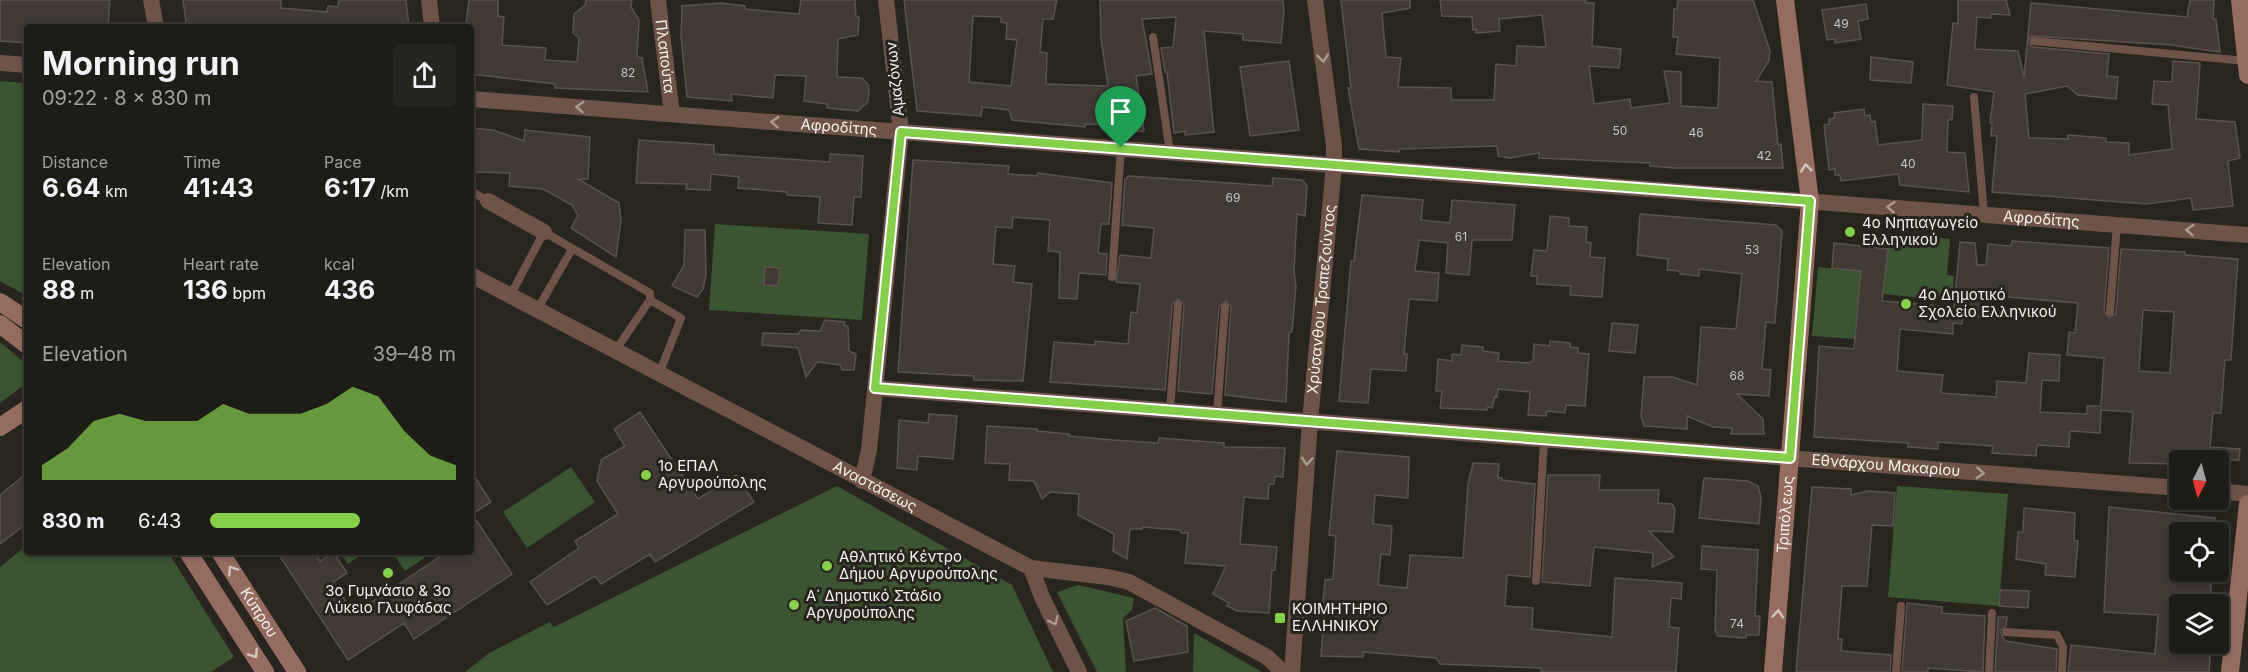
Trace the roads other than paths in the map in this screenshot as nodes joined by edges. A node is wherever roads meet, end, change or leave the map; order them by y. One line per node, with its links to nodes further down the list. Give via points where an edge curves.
1 (151, 0): 8 (street)
2 (429, 0): 9 (street)
3 (658, 0): 17 (street, Πλαπούτα)
4 (886, 0): 18 (street, Αμαζόνων)
5 (1315, 0): 21 (street, Χρύσανθου Τραπεζούντος, one-way to 21)
6 (1785, 0): 24 (street, Τριπόλεως, one-way to 6)
7 (2240, 0): 14 (street)
8 (155, 24)
9 (432, 24)
10 (1153, 38): 20 (lane)
11 (2034, 41): 14 (lane)
12 (0, 63): 13 (street)
13 (24, 65)
14 (2247, 68)
15 (1974, 97): 25 (lane)
16 (474, 99): 17 (street, Αφροδίτης, one-way to 16)
17 (672, 114): 18 (street, Αφροδίτης, one-way to 17)
18 (901, 132): 19 (street, Αφροδίτης); 44 (street, Αμαζόνων)
19 (1121, 148): 20 (street, Αφροδίτης); 31 (lane)
20 (1170, 152): 21 (street, Αφροδίτης)
21 (1334, 165): 24 (street, Αφροδίτης); 48 (street, Χρύσανθου Τραπεζούντος)
22 (474, 193): 23 (lane)
23 (488, 201): 27 (street)
24 (1810, 201): 25 (street, Αφροδίτης, one-way to 24); 51 (street, Τριπόλεως)
25 (1984, 214): 26 (street, Αφροδίτης)
26 (2117, 225): 28 (street, Αφροδίτης, one-way to 26); 38 (lane)
27 (544, 232): 29 (lane); 32 (lane)
28 (2248, 235)
29 (572, 249): 33 (lane, via 650,293); 37 (lane)
30 (474, 277): 32 (street, Αναστάσεως)
31 (1112, 277)
32 (510, 296): 37 (street, Αναστάσεως)
33 (650, 300): 42 (lane); 43 (lane, via 681,318)
34 (0, 302): 39 (street)
35 (1178, 305): 45 (lane)
36 (1224, 307): 47 (lane)
37 (537, 310): 42 (street, Αναστάσεως)
38 (2110, 312)
39 (24, 318)
40 (0, 324): 41 (street)
41 (24, 343)
42 (614, 351): 43 (street, Αναστάσεως)
43 (659, 375): 52 (street, Αναστάσεως)
44 (875, 388): 45 (street, Εθνάρχου Μακαρίου); 52 (street, Αμαζόνων)
45 (1170, 410): 47 (street, Εθνάρχου Μακαρίου)
46 (24, 411): 49 (street)
47 (1216, 414): 48 (street, Εθνάρχου Μακαρίου)
48 (1310, 421): 50 (street, Εθνάρχου Μακαρίου); 68 (street, Χρύσανθου Τραπεζούντος, one-way to 68)
49 (0, 427)
50 (1544, 439): 51 (street, Εθνάρχου Μακαρίου); 60 (lane)
51 (1790, 458): 53 (street, Εθνάρχου Μακαρίου, one-way to 53); 69 (street, Τριπόλεως, one-way to 51)
52 (862, 481): 59 (street, Αναστάσεως)
53 (2169, 487)
54 (2229, 492): 55 (street)
55 (2248, 494)
56 (2248, 504): 73 (street)
57 (190, 555): 64 (street, Κύπρου, one-way to 64)
58 (222, 555): 65 (street, Κύπρου, one-way to 58)
59 (1031, 568): 66 (street, one-way to 66); 67 (street, Αναστάσεως, via 1129,582 1267,657)
60 (1536, 581)
61 (1901, 606): 70 (lane)
62 (1992, 613): 71 (lane)
63 (2006, 632): 72 (lane, via 2057,635 2063,647)
64 (265, 672)
65 (297, 672)
66 (1079, 672)
67 (1283, 672)
68 (1292, 672)
69 (1773, 672)
70 (1896, 672)
71 (1989, 672)
72 (2062, 672)
73 (2230, 672)

